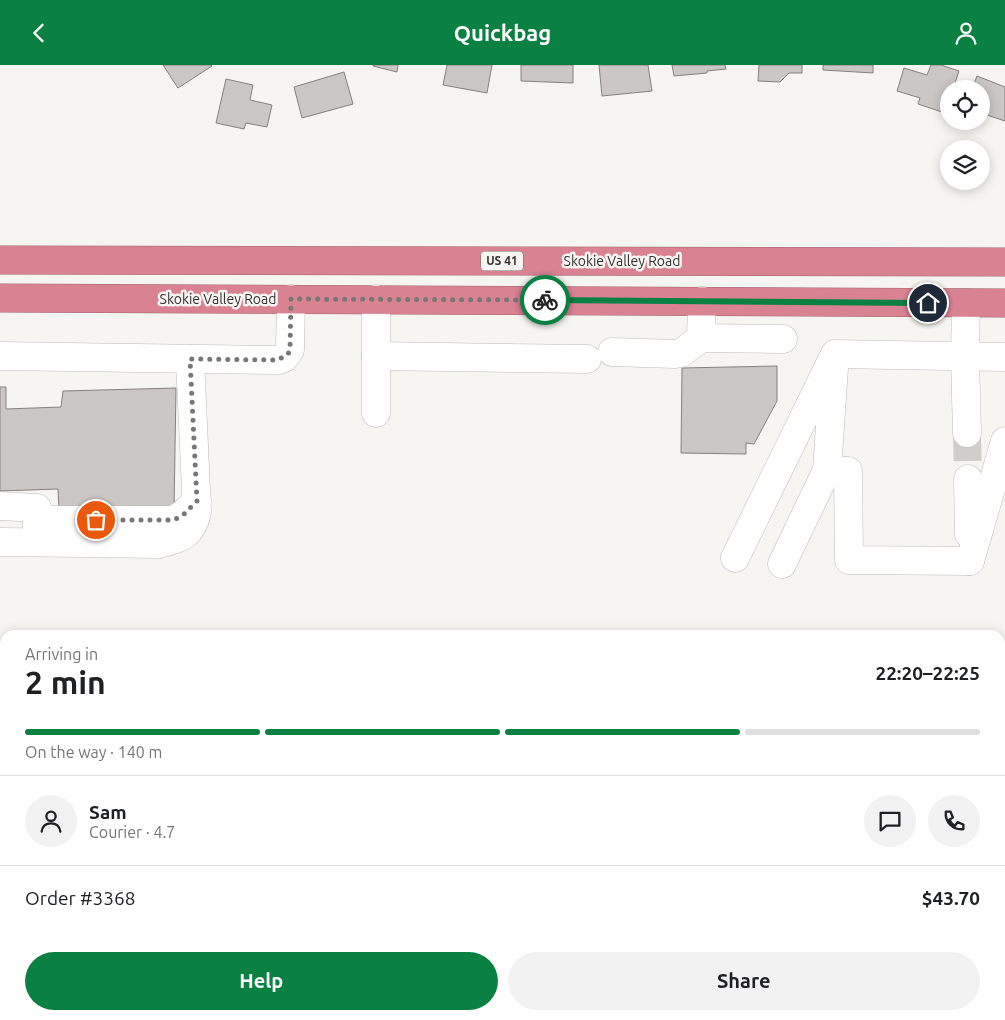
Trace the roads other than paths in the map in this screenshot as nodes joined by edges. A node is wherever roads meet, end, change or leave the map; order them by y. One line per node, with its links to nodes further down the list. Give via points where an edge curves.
1 (0, 260): 2 (highway, Skokie Valley Road / US 41)
2 (1005, 262)
3 (0, 298): 4 (highway, Skokie Valley Road)
4 (291, 299): 5 (highway, Skokie Valley Road); 16 (lane, via 290,350 284,358)
5 (376, 299): 6 (highway, Skokie Valley Road); 13 (lane)
6 (702, 301): 7 (highway, Skokie Valley Road); 9 (lane)
7 (966, 303): 8 (highway, Skokie Valley Road); 14 (lane)
8 (1005, 303)
9 (700, 338): 10 (lane); 13 (lane, via 675,354)
10 (783, 339)
11 (835, 354): 14 (lane); 20 (lane); 25 (lane)
12 (0, 356): 16 (lane)
13 (376, 356): 17 (lane)
14 (965, 357): 15 (lane); 18 (lane)
15 (1005, 357)
16 (190, 359): 23 (lane, via 189,486 195,520 188,534 160,544)
17 (376, 413)
18 (967, 433)
19 (1005, 441): 26 (lane)
20 (827, 470): 26 (lane, via 848,471 849,560); 27 (lane)
21 (968, 479): 26 (lane)
22 (0, 506): 23 (lane, via 37,508)
23 (37, 531): 24 (lane)
24 (0, 542)
25 (735, 558)
26 (970, 561)
27 (782, 564)

